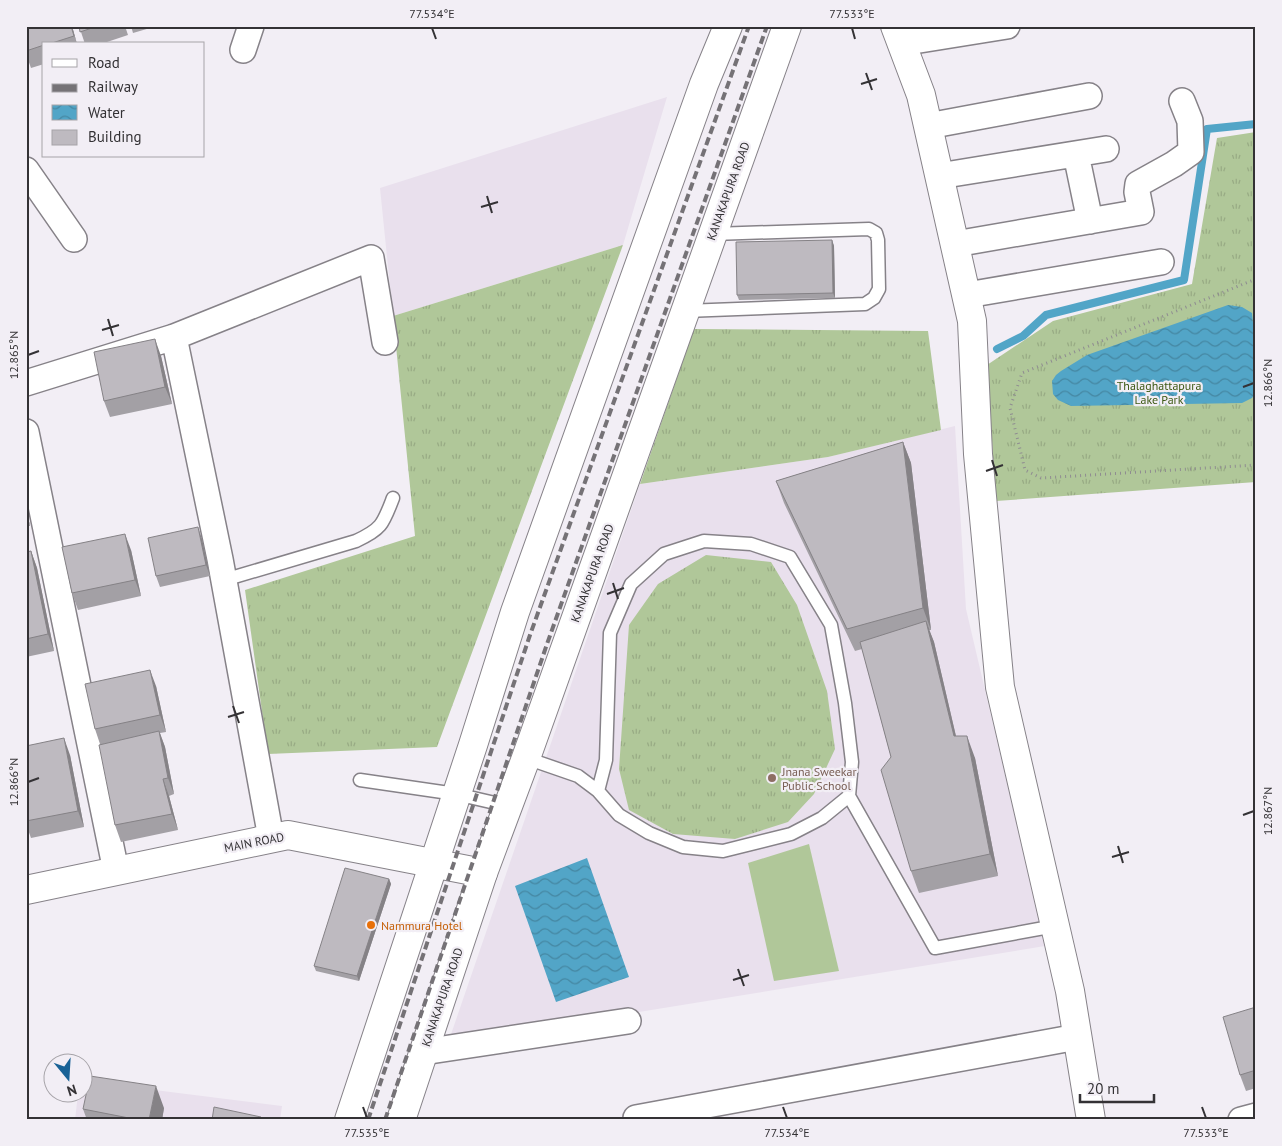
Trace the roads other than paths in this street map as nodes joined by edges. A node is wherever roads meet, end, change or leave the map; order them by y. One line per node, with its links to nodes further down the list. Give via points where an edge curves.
1 (251, 26): 6 (street)
2 (728, 26): 30 (main road, via 704,84 515,612)
3 (787, 26): 15 (main road, KANAKAPURA ROAD)
4 (1006, 26): 5 (street)
5 (898, 35): 9 (main road, via 921,95)
6 (243, 50)
7 (1089, 96): 9 (street)
8 (1182, 101): 14 (street, via 1190,121 1191,152 1138,184 1141,212)
9 (928, 126): 13 (main road)
10 (1106, 149): 11 (street)
11 (1076, 154): 13 (street); 14 (street)
12 (26, 170): 16 (street)
13 (939, 176): 17 (main road)
14 (1090, 221): 17 (street)
15 (713, 234): 20 (main road, KANAKAPURA ROAD); 20 (lane, via 869,229 876,233 878,240 879,289 865,304)
16 (74, 239)
17 (955, 244): 19 (main road)
18 (1160, 262): 19 (street)
19 (967, 295): 38 (main road, via 972,321 978,454 1000,687)
20 (685, 311): 27 (main road, KANAKAPURA ROAD)
21 (174, 337): 22 (street, via 371,258); 23 (street); 26 (street)
22 (385, 342)
23 (26, 383)
24 (26, 432): 35 (street)
25 (394, 498): 26 (lane, via 383,523 373,534 356,542)
26 (224, 580): 33 (street)
27 (526, 758): 29 (lane, via 578,776); 32 (main road, KANAKAPURA ROAD)
28 (360, 780): 30 (lane)
29 (598, 790): 31 (lane, via 620,816 649,833 684,847 723,851 791,834 822,818); 31 (lane, via 606,760 610,633 631,584 664,554 704,541 751,544 790,556 831,625 852,762)
30 (456, 794): 32 (lane); 34 (main road)
31 (849, 796): 38 (lane, via 935,948)
32 (508, 806): 36 (main road, KANAKAPURA ROAD)
33 (271, 838): 34 (main road, MAIN ROAD, via 288,835); 35 (main road, MAIN ROAD)
34 (434, 864): 36 (main road, MAIN ROAD); 44 (main road)
35 (116, 871): 37 (main road, MAIN ROAD)
36 (483, 874): 41 (main road, KANAKAPURA ROAD)
37 (26, 890)
38 (1055, 926): 40 (main road)
39 (628, 1020): 41 (street)
40 (1077, 1036): 43 (street); 46 (main road)
41 (423, 1052): 45 (main road, KANAKAPURA ROAD)
42 (1256, 1116): 47 (street)
43 (636, 1118)
44 (349, 1120)
45 (401, 1120)
46 (1091, 1120)
47 (1241, 1120)

